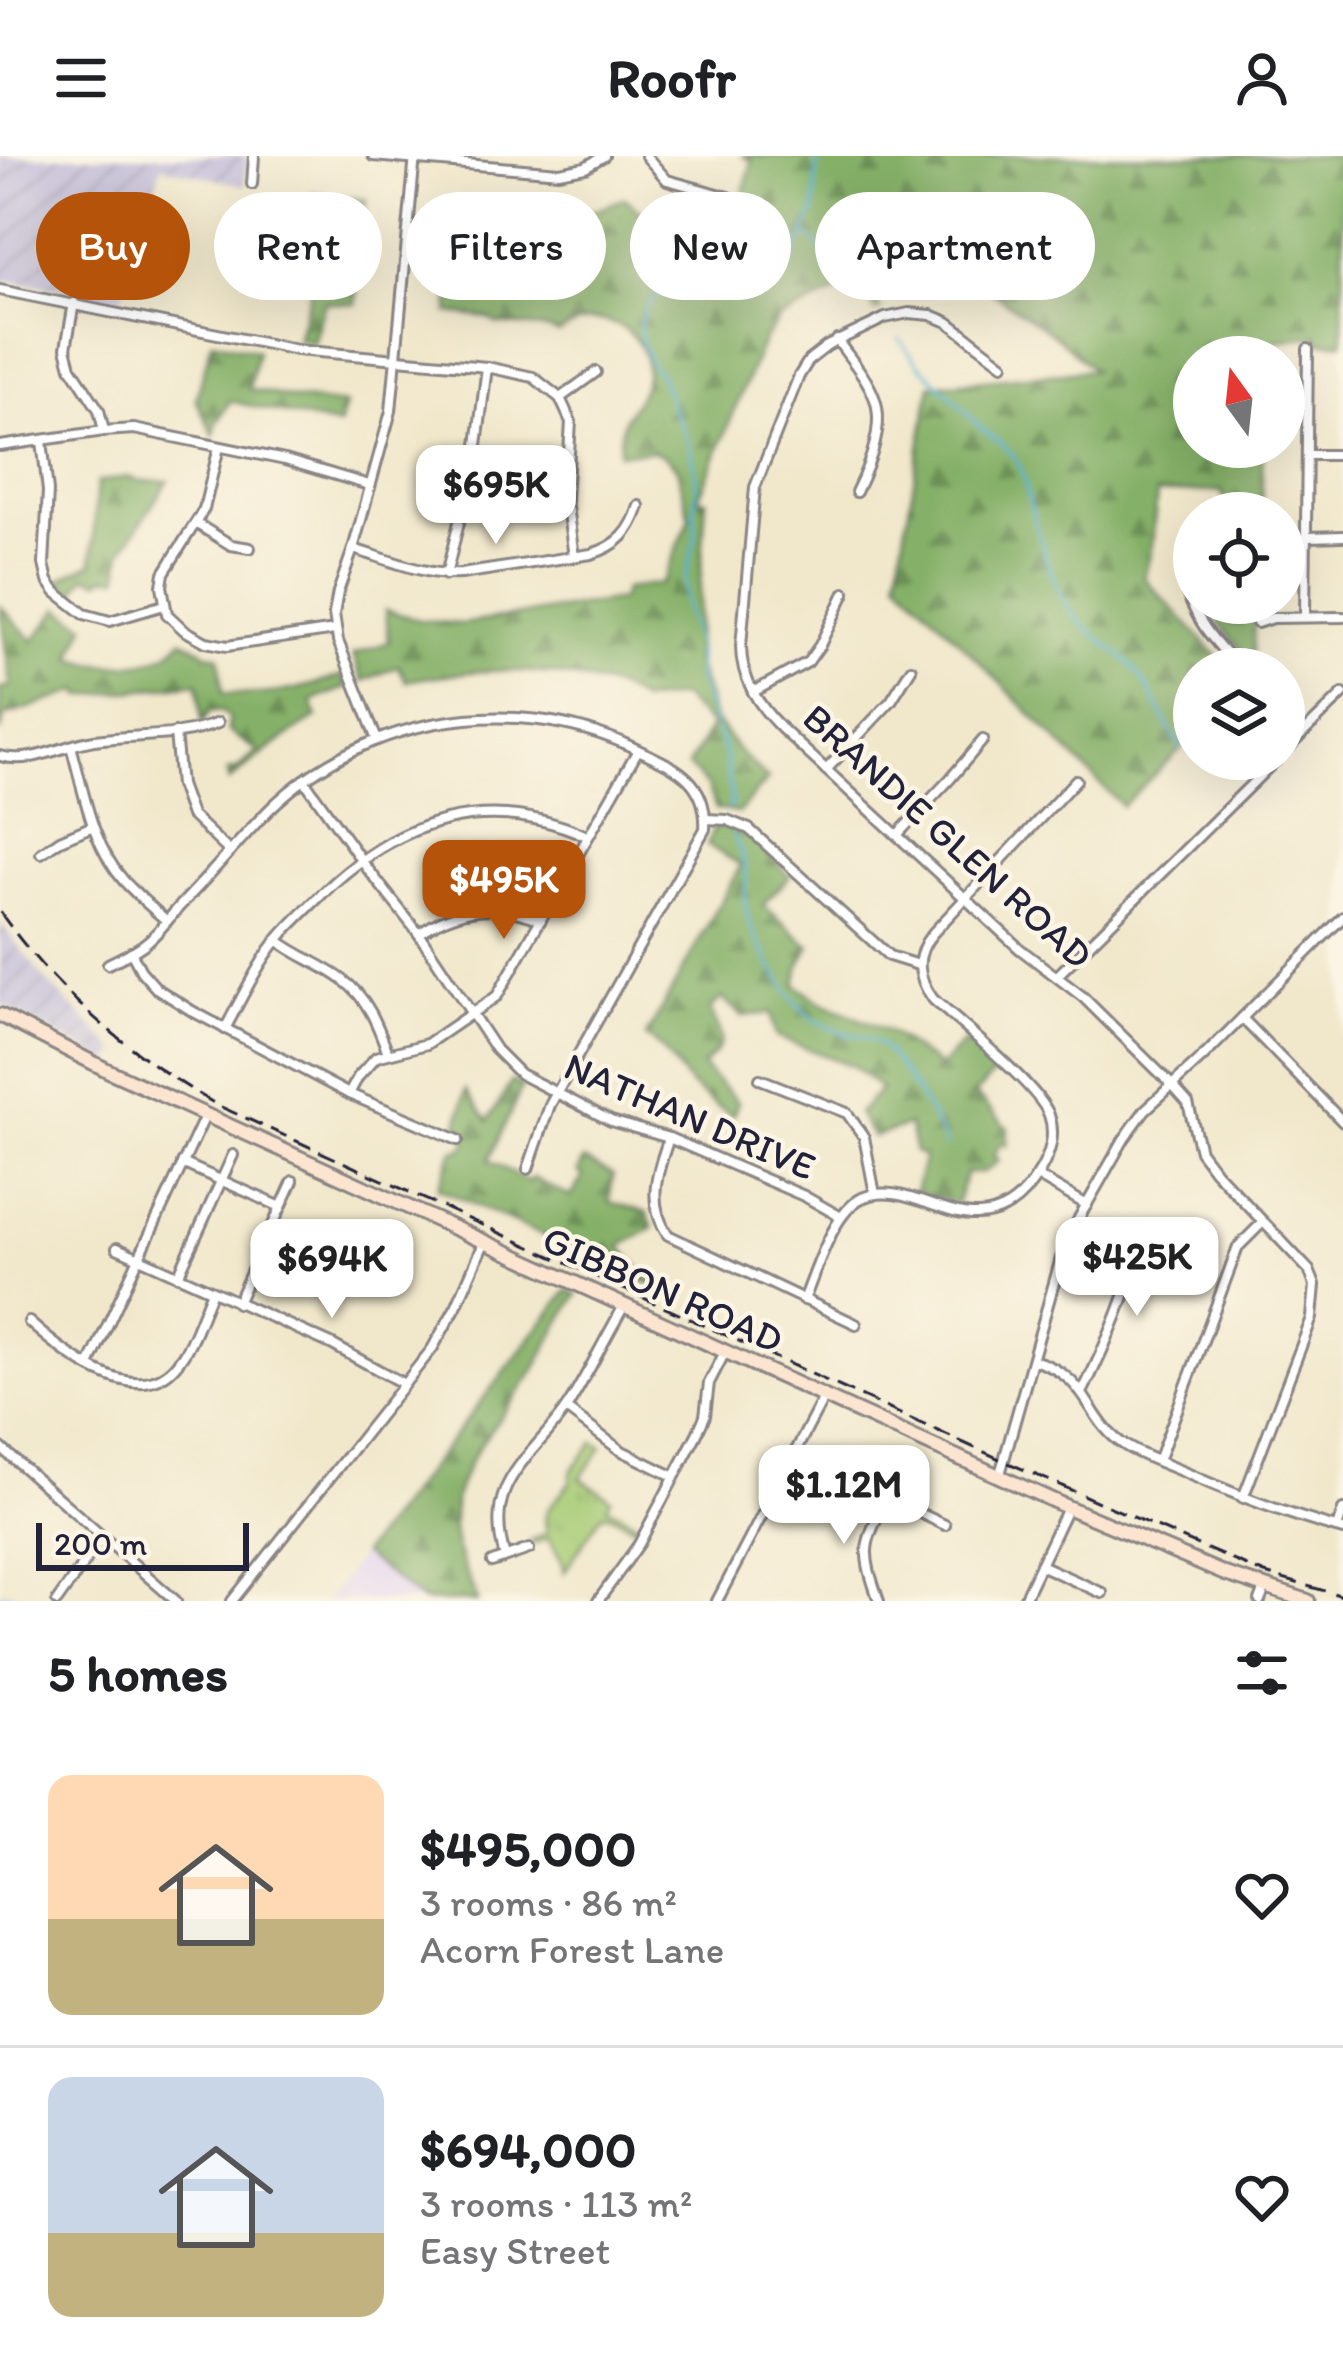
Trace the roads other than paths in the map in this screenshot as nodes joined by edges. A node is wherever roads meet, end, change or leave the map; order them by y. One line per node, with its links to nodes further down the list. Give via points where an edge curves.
1 (254, 156): 8 (street)
2 (374, 156): 6 (street)
3 (508, 156): 7 (street)
4 (604, 156): 7 (street, via 559,172)
5 (646, 156): 9 (street, via 667,180)
6 (414, 158): 7 (street); 14 (street)
7 (507, 168)
8 (252, 184)
9 (711, 192)
10 (0, 290): 11 (street)
11 (74, 303): 14 (street, via 297,350); 19 (street, via 66,347)
12 (837, 340): 15 (street, BRANDIE GLEN ROAD, via 895,314 931,315); 26 (street, via 878,411); 43 (street, BRANDIE GLEN ROAD, via 803,367 755,487 741,646)
13 (1308, 349): 23 (street)
14 (397, 360): 16 (street); 25 (street)
15 (1004, 364)
16 (487, 368): 18 (street, via 533,377); 34 (street)
17 (596, 372): 18 (street)
18 (560, 398): 33 (street, via 571,422 566,499)
19 (104, 431): 20 (street); 22 (street, via 134,429)
20 (42, 441): 21 (street); 36 (street, via 44,564 56,592 84,614 110,621)
21 (0, 446)
22 (219, 447): 25 (street); 28 (street)
23 (1309, 455): 24 (street); 30 (street)
24 (1343, 455)
25 (369, 485): 32 (street)
26 (856, 492)
27 (639, 506): 33 (street, via 615,545)
28 (197, 524): 31 (street); 36 (street, via 164,573)
29 (1343, 536): 30 (street)
30 (1308, 537): 37 (street)
31 (250, 548)
32 (353, 549): 34 (street); 40 (street)
33 (574, 557): 34 (street)
34 (446, 575)
35 (845, 593): 43 (street, via 808,662)
36 (164, 605): 40 (street, via 184,630 215,645)
37 (1305, 617): 38 (street)
38 (1343, 617)
39 (1201, 624): 41 (street)
40 (335, 631): 48 (street)
41 (1223, 648)
42 (911, 669): 53 (street)
43 (753, 692): 53 (street, BRANDIE GLEN ROAD)
44 (1343, 694): 46 (street)
45 (218, 722): 47 (street)
46 (1305, 730)
47 (175, 733): 50 (street); 61 (street, via 191,814)
48 (377, 740): 51 (street, via 442,721 522,717 578,726); 54 (street)
49 (983, 740): 59 (street)
50 (71, 746): 52 (street); 58 (street)
51 (638, 749): 57 (street, via 695,784); 60 (street)
52 (0, 756)
53 (826, 770): 59 (street, BRANDIE GLEN ROAD)
54 (304, 780): 61 (street); 63 (street, NATHAN DRIVE)
55 (1076, 780): 64 (street)
56 (1256, 780): 73 (street)
57 (706, 820): 72 (street, via 749,829 889,956); 82 (street)
58 (94, 826): 62 (street); 67 (street, via 122,878)
59 (897, 835): 64 (street, BRANDIE GLEN ROAD)
60 (587, 836): 63 (street, via 538,819 466,816 402,835); 66 (street)
61 (230, 852): 67 (street)
62 (41, 853)
63 (361, 860): 68 (street, NATHAN DRIVE); 69 (street)
64 (966, 898): 72 (street, via 925,943); 73 (street, BRANDIE GLEN ROAD)
65 (1343, 917): 76 (street)
66 (541, 920): 68 (street, via 479,910); 74 (street, via 497,996)
67 (166, 921): 70 (street)
68 (418, 934): 74 (street, NATHAN DRIVE)
69 (278, 940): 77 (street); 78 (street, via 357,993)
70 (131, 952): 71 (street); 77 (street, via 156,988)
71 (109, 964)
72 (918, 964): 90 (street, via 933,999 1048,1111 1050,1149)
73 (1057, 976): 80 (street, BRANDIE GLEN ROAD)
74 (472, 1014): 78 (street, via 427,1044); 82 (street, NATHAN DRIVE, via 508,1064)
75 (0, 1015): 83 (main road, GIBBON ROAD)
76 (1242, 1018): 80 (street); 84 (street)
77 (225, 1029): 81 (street)
78 (388, 1053): 81 (street, via 366,1066)
79 (760, 1079): 93 (street, via 848,1113 864,1137)
80 (1171, 1084): 94 (street, via 1136,1121); 97 (street, BRANDIE GLEN ROAD, via 1188,1103 1200,1150)
81 (350, 1094): 86 (street)
82 (557, 1094): 85 (street, NATHAN DRIVE); 89 (street)
83 (206, 1114): 88 (street); 99 (main road, GIBBON ROAD)
84 (1343, 1122)
85 (669, 1138): 96 (street, NATHAN DRIVE); 104 (street, via 653,1196 668,1235)
86 (458, 1140)
87 (233, 1155): 91 (street)
88 (182, 1162): 91 (street); 101 (street)
89 (528, 1169)
90 (1037, 1176): 93 (street, via 1021,1198 979,1215); 94 (street)
91 (222, 1180): 95 (street); 102 (street)
92 (293, 1181): 95 (street)
93 (875, 1194): 96 (street)
94 (1087, 1205): 110 (street, via 1061,1258)
95 (281, 1207): 105 (street)
96 (842, 1217): 104 (street)
97 (1263, 1222): 118 (street, via 1238,1247); 122 (street, BRANDIE GLEN ROAD, via 1309,1270 1316,1300)
98 (1139, 1232): 113 (street, via 1139,1251)
99 (485, 1241): 106 (main road, GIBBON ROAD); 112 (street, via 445,1328)
100 (117, 1248): 101 (street)
101 (139, 1258): 102 (street); 111 (street)
102 (178, 1276): 103 (street)
103 (212, 1291): 105 (street); 111 (street, via 182,1358 165,1375 131,1383)
104 (804, 1300): 108 (street)
105 (237, 1303): 112 (street)
106 (624, 1304): 109 (main road, GIBBON ROAD); 115 (street)
107 (29, 1322): 111 (street)
108 (856, 1324)
109 (726, 1351): 114 (main road, GIBBON ROAD); 120 (street)
110 (1033, 1360): 113 (street, via 1060,1370); 119 (street)
111 (89, 1365)
112 (404, 1384): 136 (street)
113 (1082, 1393): 118 (street, via 1114,1437)
114 (825, 1395): 117 (street); 119 (main road, GIBBON ROAD)
115 (566, 1409): 120 (street, via 620,1450); 129 (street, via 506,1487 497,1522)
116 (0, 1447): 127 (street)
117 (794, 1453): 121 (street); 138 (street)
118 (1158, 1461): 122 (street)
119 (1000, 1474): 123 (main road, GIBBON ROAD)
120 (674, 1476): 137 (street)
121 (887, 1496): 125 (street); 139 (street, via 866,1553)
122 (1243, 1498): 126 (street)
123 (1067, 1507): 131 (street); 133 (main road, GIBBON ROAD)
124 (1343, 1510): 126 (street)
125 (945, 1525)
126 (1340, 1529)
127 (102, 1538): 134 (street); 135 (street)
128 (529, 1549): 129 (street)
129 (505, 1557): 130 (street)
130 (492, 1562)
131 (1040, 1564): 132 (street); 140 (street)
132 (1102, 1593)
133 (1262, 1595): 141 (main road, GIBBON ROAD)
134 (57, 1601)
135 (176, 1601)
136 (232, 1601)
137 (598, 1601)
138 (717, 1601)
139 (879, 1601)
140 (1023, 1601)
141 (1308, 1601)

